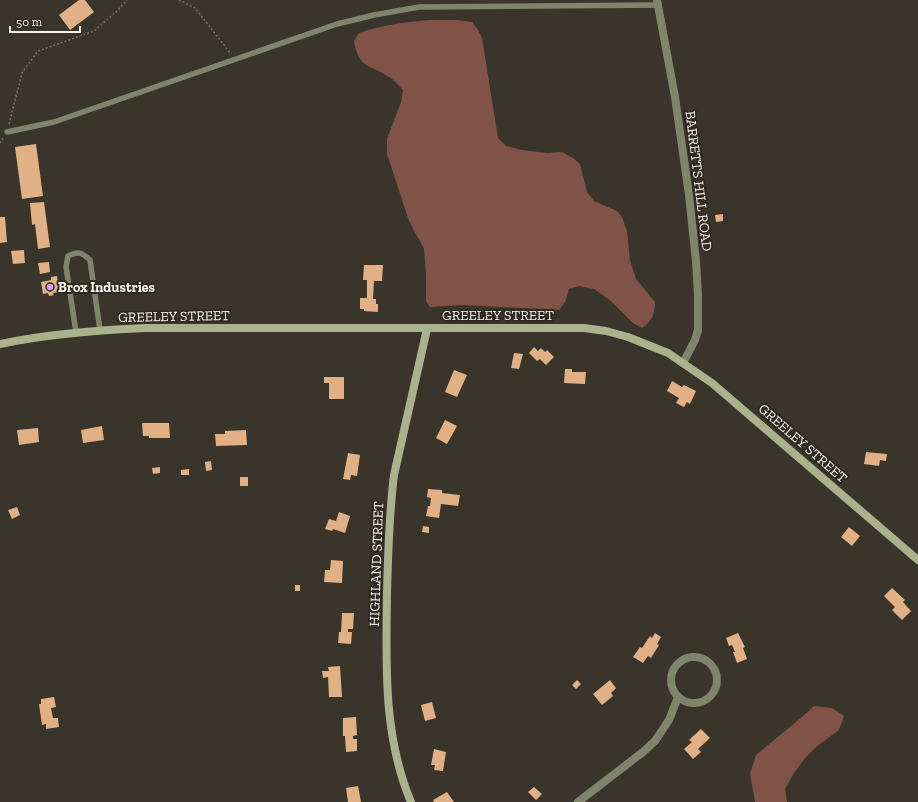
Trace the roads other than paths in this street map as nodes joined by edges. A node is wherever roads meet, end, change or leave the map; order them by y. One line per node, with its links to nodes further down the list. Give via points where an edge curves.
1 (658, 2): 2 (lane, via 419,7 374,14 337,24 54,122); 7 (street, BARRETTS HILL ROAD, via 675,97 697,268 698,330)
2 (7, 132)
3 (427, 329): 4 (street, GREELEY STREET); 7 (street, GREELEY STREET, via 584,328 628,337 668,353); 10 (street, HIGHLAND STREET, via 394,475 388,541 386,650 390,716 396,760)
4 (100, 330): 5 (street, GREELEY STREET); 5 (lane, via 90,260 82,253 75,253 68,256 66,267)
5 (76, 332): 6 (street, GREELEY STREET)
6 (0, 344)
7 (683, 363): 8 (street, GREELEY STREET, via 741,406)
8 (918, 560)
9 (678, 697): 9 (street, via 692,703 706,699 711,694 717,681 716,673 708,661 693,656 679,662 671,676 673,691); 11 (street, via 669,720 655,741)
10 (411, 802)
11 (578, 802)

